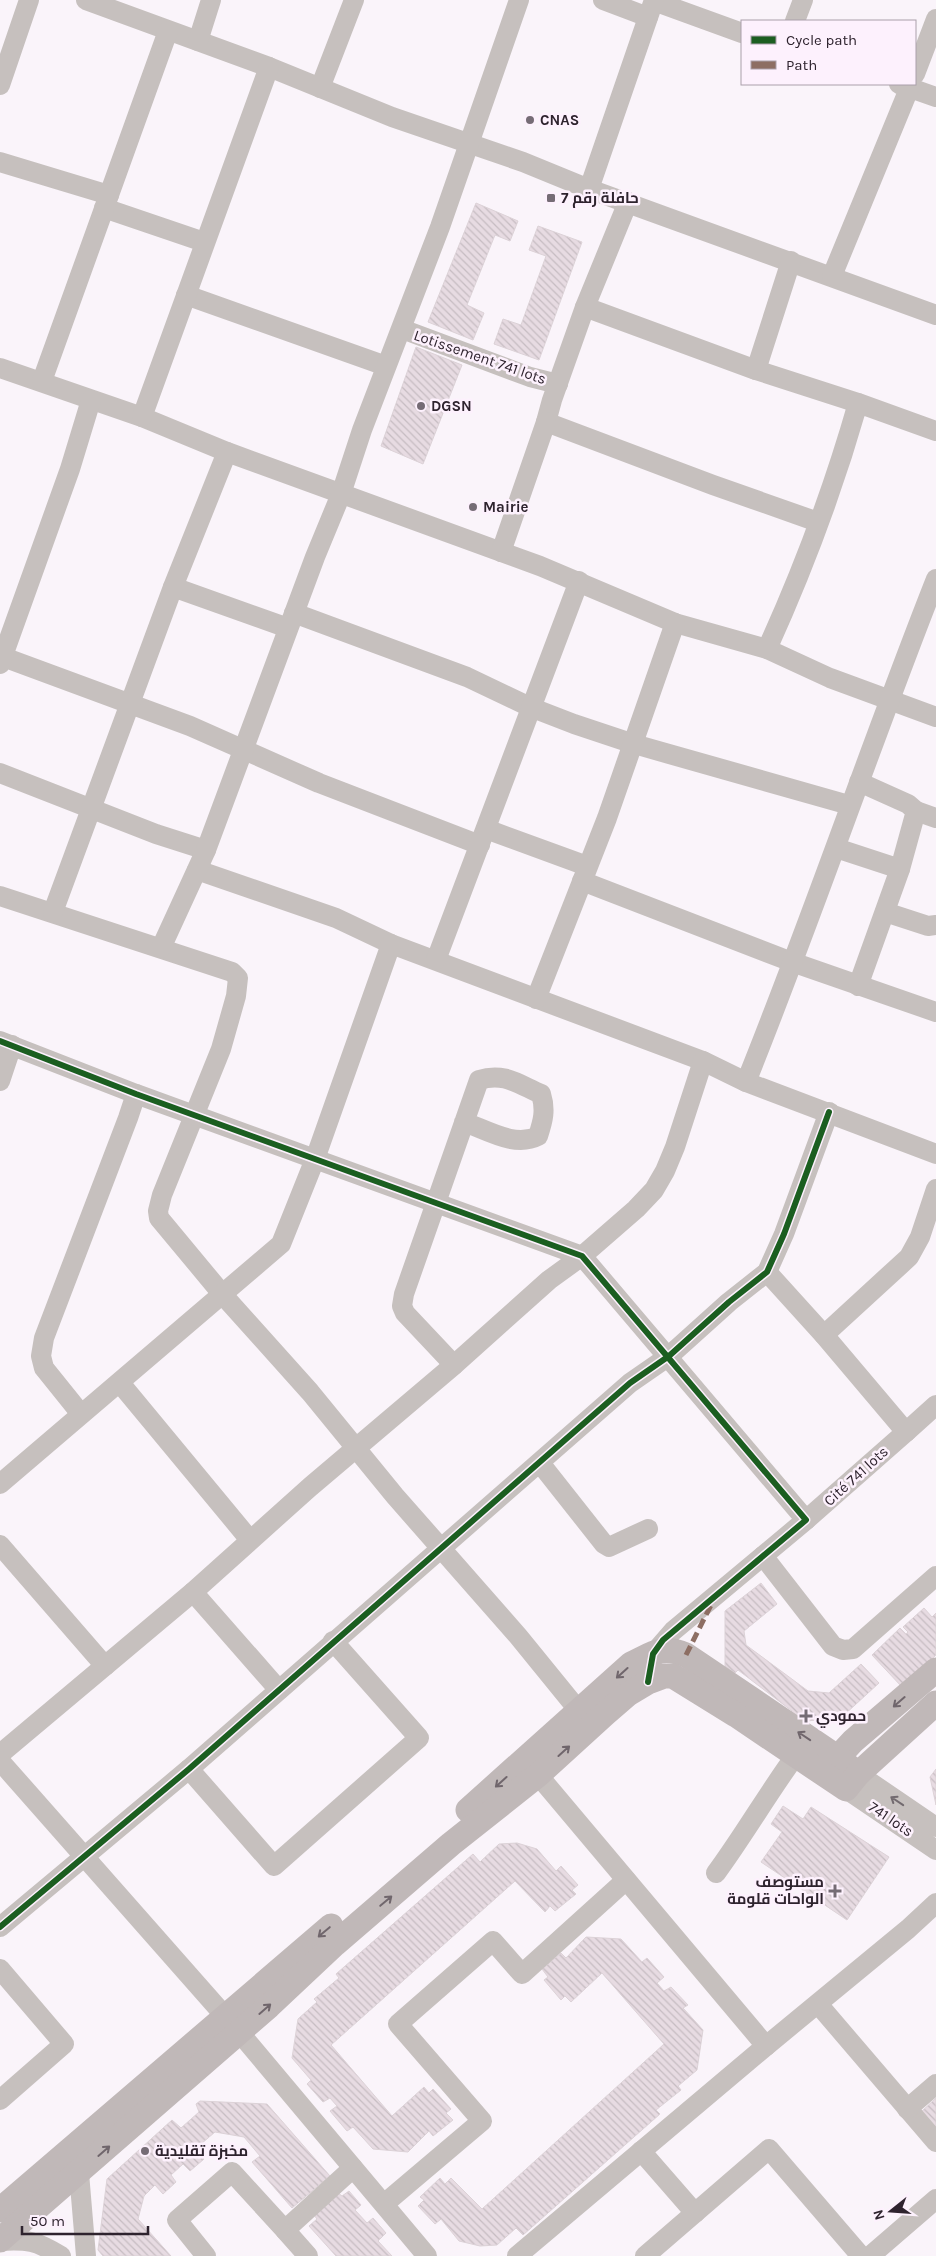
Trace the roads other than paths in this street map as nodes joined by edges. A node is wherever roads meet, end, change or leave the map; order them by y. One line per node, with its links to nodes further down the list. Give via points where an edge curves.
1 (29, 0): 16 (street)
2 (86, 0): 11 (street)
3 (211, 0): 13 (street)
4 (354, 0): 19 (street)
5 (519, 0): 21 (street)
6 (603, 0): 8 (street)
7 (803, 0): 10 (street)
8 (652, 6): 12 (street); 23 (street)
9 (936, 19): 14 (street)
10 (795, 20)
11 (168, 31): 13 (street); 24 (street)
12 (741, 32)
13 (198, 41): 15 (street)
14 (916, 64)
15 (269, 68): 19 (street); 26 (street)
16 (0, 85)
17 (907, 85): 28 (street)
18 (914, 85): 20 (street)
19 (320, 88): 21 (street, via 392,117)
20 (936, 97)
21 (469, 142): 23 (street); 32 (street)
22 (0, 162): 24 (street)
23 (589, 189): 25 (street)
24 (106, 202): 26 (street); 36 (street)
25 (628, 202): 27 (street); 30 (street)
26 (204, 242): 29 (street)
27 (791, 261): 28 (street); 35 (street)
28 (832, 276): 31 (street)
29 (186, 295): 33 (street); 40 (street)
30 (585, 307): 35 (street); 37 (street)
31 (936, 315)
32 (402, 329): 33 (street); 37 (street, Lotissement 741 lots, via 530,377)
33 (386, 366): 44 (street)
34 (0, 368): 36 (street)
35 (756, 370): 39 (street)
36 (42, 381): 38 (street)
37 (558, 384): 41 (street)
38 (91, 400): 40 (street); 53 (street, via 70,470)
39 (858, 403): 42 (street); 45 (street)
40 (142, 417): 43 (street)
41 (546, 422): 45 (street); 46 (street)
42 (936, 431)
43 (227, 452): 44 (street); 49 (street)
44 (341, 494): 46 (street); 50 (street)
45 (818, 522): 52 (street)
46 (501, 552): 48 (street)
47 (936, 579): 54 (street)
48 (578, 581): 51 (street); 56 (street)
49 (173, 588): 50 (street); 55 (street)
50 (291, 621): 56 (street, via 467,677); 59 (street)
51 (675, 623): 52 (street); 58 (street)
52 (767, 649): 54 (street, via 830,678)
53 (1, 661): 55 (street)
54 (890, 699): 57 (street); 61 (street)
55 (130, 706): 59 (street, via 190,726); 63 (street)
56 (530, 707): 58 (street); 66 (street)
57 (936, 717)
58 (634, 744): 62 (street); 71 (street)
59 (244, 750): 66 (street, via 319,783); 68 (street)
60 (0, 774): 63 (street)
61 (859, 782): 62 (street); 64 (street, via 908,804)
62 (850, 806): 67 (street)
63 (93, 808): 68 (street); 73 (street)
64 (916, 811): 65 (street); 69 (street)
65 (936, 818)
66 (483, 837): 71 (street); 78 (street)
67 (836, 848): 69 (street); 79 (street)
68 (206, 850): 70 (street)
69 (900, 869): 74 (street)
70 (197, 870): 76 (street, via 336,918); 77 (street)
71 (584, 874): 79 (street); 81 (street)
72 (0, 896): 73 (street)
73 (53, 912): 77 (street)
74 (885, 912): 75 (street, via 928,926); 80 (street)
75 (936, 925)
76 (391, 944): 78 (street); 92 (street)
77 (161, 948): 89 (street, via 232,972 238,978 221,1048)
78 (436, 960): 81 (street)
79 (792, 962): 80 (street); 86 (street)
80 (858, 986): 82 (street)
81 (536, 999): 84 (street)
82 (936, 1012)
83 (6, 1043): 85 (street); 87 (street)
84 (703, 1061): 86 (street); 95 (street, via 675,1147 654,1190)
85 (0, 1080)
86 (746, 1082): 88 (street)
87 (136, 1094): 89 (street); 103 (street, via 44,1338 41,1356 44,1368)
88 (829, 1112): 91 (street); 96 (street)
89 (194, 1115): 92 (street); 97 (street, via 162,1195 159,1218)
90 (464, 1122): 94 (street)
91 (936, 1154)
92 (315, 1159): 94 (street); 97 (street, via 281,1244)
93 (936, 1189): 98 (street, via 920,1238 909,1257)
94 (436, 1204): 95 (street); 100 (street, via 402,1306 414,1324)
95 (582, 1256): 99 (street); 100 (street, via 549,1280)
96 (767, 1272): 98 (street); 99 (street, via 728,1302)
97 (222, 1295): 101 (street); 105 (street, via 310,1392)
98 (824, 1335): 104 (street)
99 (669, 1356): 106 (street, via 630,1383); 108 (street)
100 (454, 1365): 105 (street)
101 (120, 1383): 103 (street); 110 (street)
102 (936, 1405): 104 (street, Cité 741 lots)
103 (81, 1414): 107 (street)
104 (906, 1432): 108 (street, Cité 741 lots)
105 (355, 1448): 110 (street); 112 (street)
106 (540, 1463): 109 (street, via 604,1544 609,1547); 112 (street)
107 (0, 1484)
108 (806, 1520): 113 (street, Cité 741 lots)
109 (648, 1529)
110 (250, 1540): 115 (street)
111 (0, 1545): 118 (street)
112 (440, 1549): 116 (street); 123 (street, via 500,1615)
113 (764, 1556): 114 (street, via 833,1646 843,1650 853,1649); 117 (street, Cité 741 lots, via 673,1631)
114 (936, 1576)
115 (193, 1592): 118 (street); 121 (street)
116 (333, 1642): 121 (street); 128 (street, via 419,1738 274,1866)
117 (653, 1654): 120 (street); 123 (main road, one-way to 123, via 631,1664); 127 (main road, one-way to 117, via 686,1655 670,1649)
118 (105, 1666): 124 (street)
119 (936, 1670): 127 (main road, one-way to 127)
120 (648, 1682): 125 (main road, via 673,1676); 129 (main road, one-way to 120, via 628,1694)
121 (279, 1690): 128 (street)
122 (936, 1703): 130 (main road)
123 (579, 1711): 140 (main road, one-way to 140)
124 (0, 1754)
125 (796, 1755): 127 (main road); 134 (street)
126 (0, 1761): 133 (street)
127 (830, 1765): 130 (main road)
128 (188, 1769): 133 (street)
129 (538, 1775): 135 (street); 140 (main road, one-way to 129, via 335,1944 451,1844)
130 (852, 1781): 131 (street, one-way to 130); 132 (street, 741 lots)
131 (936, 1827)
132 (936, 1850)
133 (84, 1857): 137 (street); 140 (street)
134 (716, 1873)
135 (626, 1880): 141 (street); 150 (street, via 522,1974 493,1940 398,2024 482,2121)
136 (936, 1903): 139 (street)
137 (0, 1927)
138 (0, 1969): 143 (street, via 64,2044)
139 (818, 2004): 141 (street); 144 (street)
140 (232, 2024): 147 (street); 148 (main road, one-way to 140); 151 (main road)
141 (766, 2046): 146 (street)
142 (936, 2084): 144 (street)
143 (0, 2100)
144 (908, 2109): 145 (street)
145 (936, 2142)
146 (641, 2151): 152 (street); 160 (street)
147 (353, 2168): 150 (street); 153 (street)
148 (79, 2173): 154 (main road); 157 (street)
149 (936, 2200): 163 (street)
150 (384, 2204): 155 (street)
151 (0, 2210)
152 (695, 2213): 161 (street); 162 (street, via 769,2149)
153 (285, 2230): 158 (street, via 232,2172 177,2220); 159 (street)
154 (0, 2240): 156 (street, via 24,2239)
155 (422, 2252)
156 (60, 2256)
157 (86, 2256)
158 (206, 2256)
159 (308, 2256)
160 (517, 2256)
161 (645, 2256)
162 (861, 2256)
163 (870, 2256)

